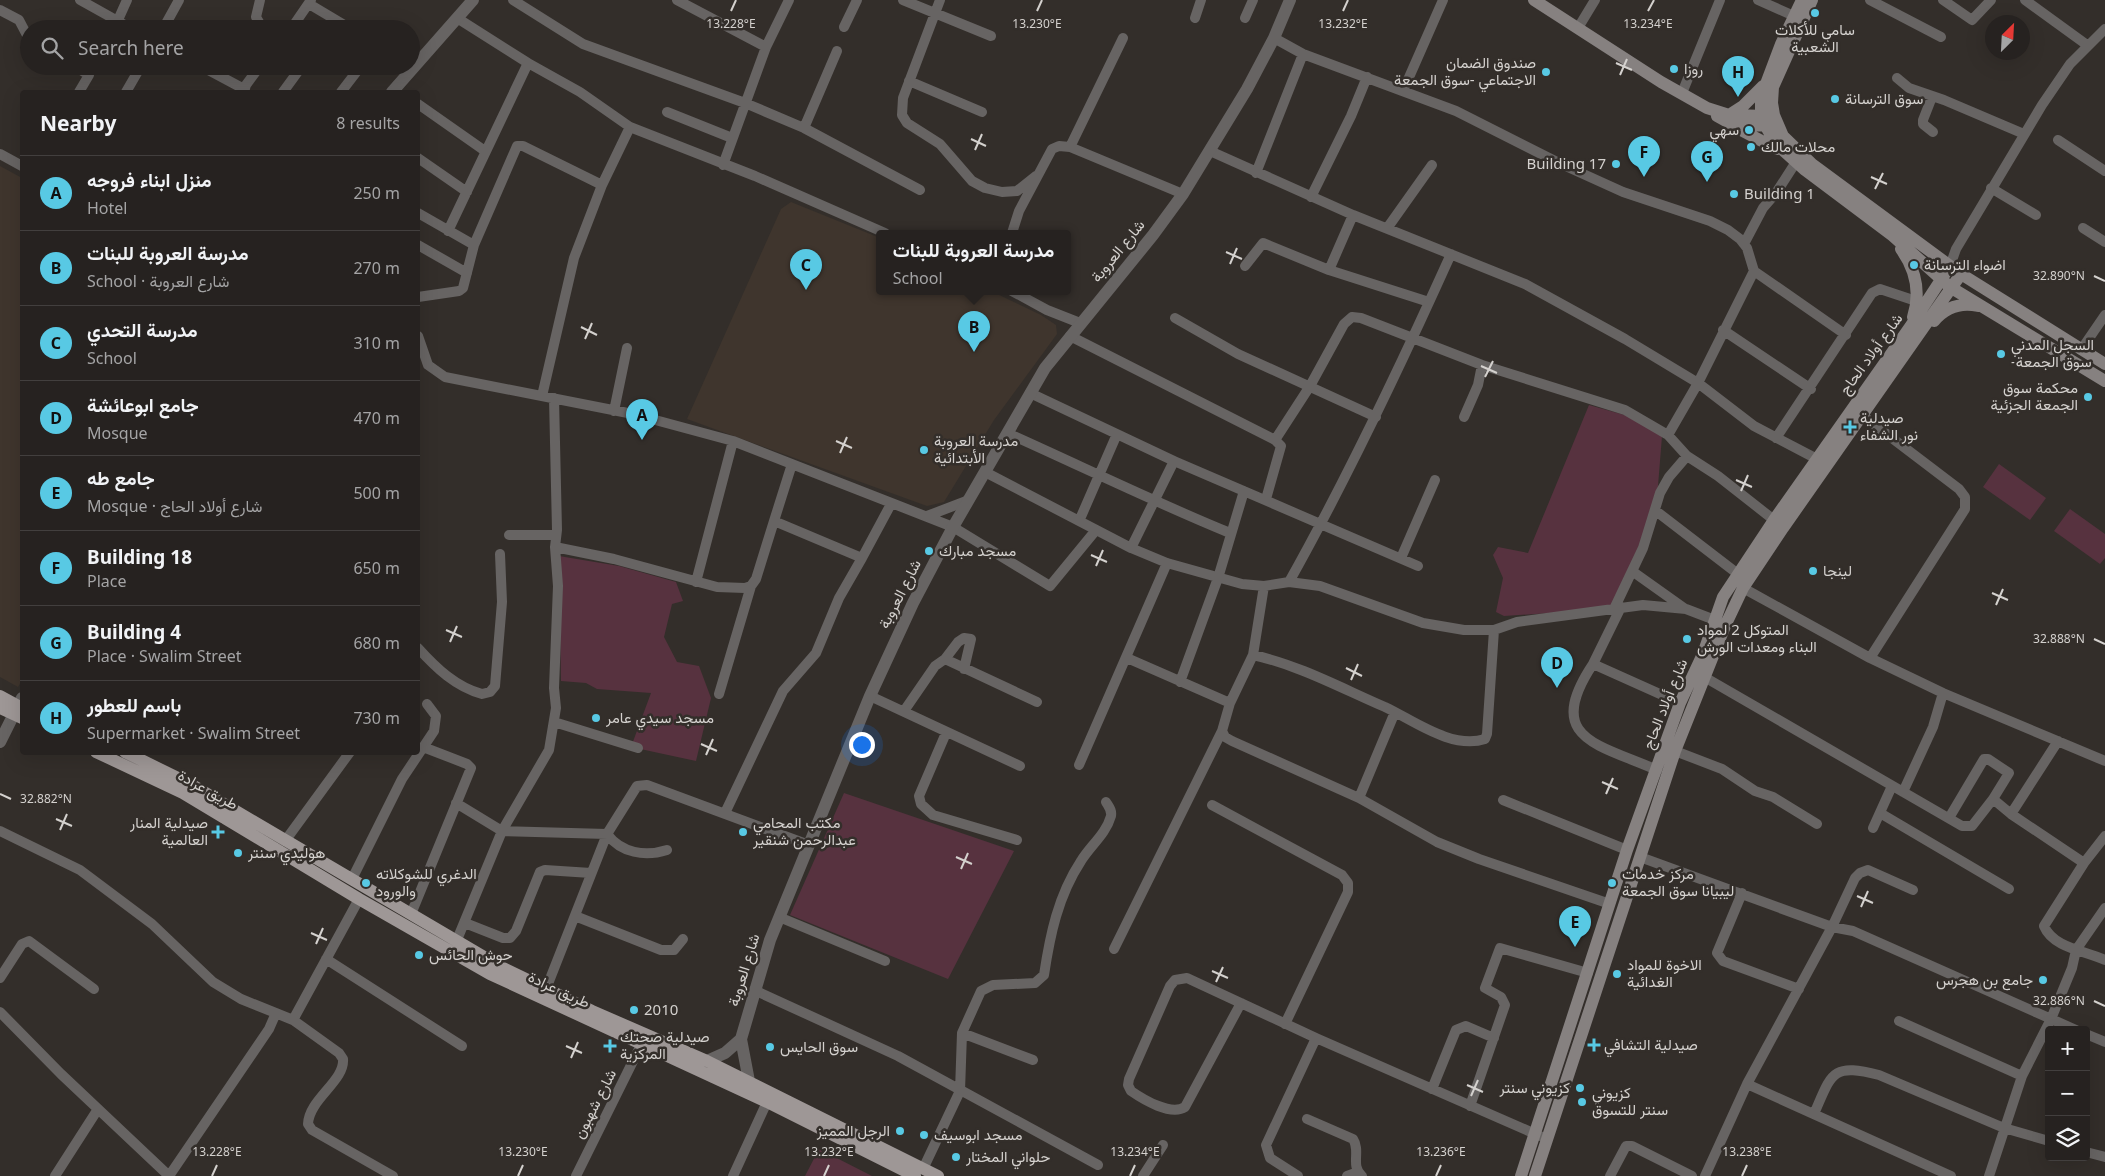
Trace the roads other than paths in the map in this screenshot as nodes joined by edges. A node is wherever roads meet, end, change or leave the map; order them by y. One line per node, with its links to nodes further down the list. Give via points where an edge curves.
1 (80, 0): 33 (street)
2 (127, 0): 33 (street)
3 (179, 0): 34 (street)
4 (260, 0): 35 (street)
5 (473, 0): 30 (street)
6 (513, 0): 73 (street, via 582,44)
7 (677, 0): 48 (street)
8 (788, 0): 48 (street)
9 (857, 0): 39 (street)
10 (904, 0): 28 (street)
11 (940, 0): 28 (street)
12 (1201, 0): 31 (street)
13 (1253, 0): 32 (street)
14 (1290, 0): 46 (street, شارع العروبة)
15 (1443, 0): 70 (street)
16 (1595, 0): 40 (street)
17 (1720, 0): 71 (street)
18 (1758, 0): 29 (street)
19 (1802, 0): 29 (main road)
20 (1812, 0): 42 (main road)
21 (1870, 0): 44 (street)
22 (1943, 0): 23 (street, via 1972,20)
23 (1991, 0)
24 (2025, 0): 47 (street)
25 (310, 2): 36 (street); 37 (street)
26 (1543, 2): 40 (main road)
27 (0, 10): 38 (street)
28 (936, 14): 43 (street); 62 (street)
29 (1794, 16): 42 (main road)
30 (457, 18): 51 (street); 52 (street)
31 (1195, 18)
32 (1246, 18)
33 (118, 20)
34 (168, 20)
35 (258, 20)
36 (297, 20)
37 (328, 20)
38 (20, 22)
39 (844, 27)
40 (1578, 28): 71 (main road)
41 (2105, 29): 47 (street)
42 (1791, 33): 63 (main road); 79 (main road, via 1773,87)
43 (990, 36)
44 (1941, 37)
45 (1123, 38): 87 (street)
46 (1274, 38): 50 (street); 89 (street, شارع العروبة)
47 (2087, 46): 84 (street, via 2070,64)
48 (766, 47): 73 (street)
49 (837, 50): 82 (street)
50 (1303, 54): 60 (street); 97 (street)
51 (420, 57)
52 (528, 63): 81 (street, via 580,92); 88 (street)
53 (89, 75): 64 (street)
54 (136, 75): 65 (street)
55 (215, 75): 66 (street)
56 (252, 75): 66 (street)
57 (295, 75): 67 (street)
58 (354, 75): 68 (street)
59 (406, 75): 69 (street)
60 (1368, 77): 70 (street); 104 (street)
61 (1897, 78): 72 (street, via 1909,88)
62 (909, 81): 77 (street); 98 (street, via 901,105 907,123 940,144 972,181 1002,192 1018,191)
63 (1764, 84): 78 (main road, via 1743,106); 79 (main road, via 1759,107)
64 (80, 90)
65 (127, 90)
66 (239, 90)
67 (284, 90)
68 (343, 90)
69 (397, 90)
70 (1403, 91): 115 (street, via 1456,111 1623,192 1710,221 1728,230)
71 (1682, 93): 75 (main road)
72 (1932, 97): 83 (street, via 1923,120); 84 (street)
73 (745, 103): 82 (street); 85 (street)
74 (420, 105): 88 (street)
75 (1707, 108): 78 (main road); 80 (main road)
76 (667, 112): 85 (street)
77 (982, 112)
78 (1729, 115): 79 (main road)
79 (1769, 121): 80 (main road); 91 (main road, via 1776,144); 120 (main road, via 1812,164)
80 (1735, 126): 91 (main road)
81 (630, 128): 93 (street); 99 (street)
82 (804, 128): 101 (street)
83 (1933, 132)
84 (2024, 134): 100 (street)
85 (732, 138): 93 (street)
86 (2058, 140): 96 (street)
87 (1070, 147): 98 (street, via 1052,149); 103 (street)
88 (485, 151): 102 (street)
89 (1210, 151): 97 (street); 103 (street, شارع العروبة)
90 (0, 154): 94 (street)
91 (1792, 158): 113 (main road); 115 (street, via 1776,193 1763,208)
92 (420, 159): 102 (street)
93 (723, 164): 110 (street)
94 (20, 165)
95 (1432, 165): 108 (street)
96 (2105, 171)
97 (1256, 173): 104 (street)
98 (1036, 176): 111 (street, via 1018,210)
99 (602, 185): 116 (street, via 517,146); 149 (street, via 567,282)
100 (1991, 188): 107 (street); 120 (street, via 1956,249)
101 (920, 190)
102 (467, 192): 112 (street)
103 (1183, 194): 133 (street, شارع العروبة)
104 (1311, 197): 106 (street)
105 (420, 214): 112 (street)
106 (1353, 215): 108 (street); 121 (street)
107 (2036, 215)
108 (1388, 227): 118 (street)
109 (2083, 228): 114 (street)
110 (878, 230)
111 (1013, 230)
112 (448, 231): 116 (street)
113 (1893, 236): 125 (main road); 128 (main road, via 1914,270)
114 (2105, 242)
115 (1744, 244): 122 (street)
116 (474, 245): 123 (street)
117 (420, 246): 123 (street)
118 (1451, 254): 129 (street); 145 (street, via 1547,296)
119 (1246, 266): 121 (street, via 1263,244)
120 (1950, 266): 124 (main road); 125 (main road, شارع أولاد الحاج)
121 (1329, 270): 129 (street)
122 (1754, 271): 134 (street); 136 (street)
123 (467, 273): 127 (street, via 461,290)
124 (1961, 274): 125 (main road, شارع أولاد الحاج); 141 (main road)
125 (1945, 284): 130 (main road); 135 (main road, شارع أولاد الحاج)
126 (1019, 295): 133 (street)
127 (420, 297)
128 (1916, 301): 135 (main road); 136 (street, via 1876,290)
129 (1429, 302): 138 (street)
130 (1994, 313): 135 (main road, via 1977,305 1954,306); 144 (main road)
131 (2105, 315): 141 (street)
132 (1175, 318): 146 (street, via 1238,354)
133 (1080, 323): 137 (street, شارع العروبة)
134 (1723, 330): 145 (street); 147 (street)
135 (1914, 330): 152 (main road, شارع أولاد الحاج); 162 (main road, شارع أولاد الحاج)
136 (1846, 335): 147 (street)
137 (1070, 336): 148 (street, شارع العروبة); 160 (street)
138 (1413, 337): 142 (street); 146 (street, via 1368,319 1352,317 1344,324); 153 (street)
139 (420, 343): 149 (street, via 425,359 436,373 445,377)
140 (627, 348): 151 (street)
141 (2081, 350): 143 (main road)
142 (1482, 364): 154 (street, via 1478,385); 157 (street, via 1626,410)
143 (2105, 364)
144 (2105, 381)
145 (1698, 383): 157 (street); 158 (street, via 1734,413)
146 (1310, 386): 153 (street); 160 (street)
147 (1811, 389): 158 (street)
148 (1030, 393): 155 (street, شارع العروبة); 156 (street)
149 (542, 396): 150 (street)
150 (554, 398): 151 (street); 183 (street)
151 (614, 411): 159 (street)
152 (1862, 416): 198 (main road, شارع أولاد الحاج); 206 (street, via 1959,489 1965,508)
153 (1376, 417): 178 (street)
154 (1464, 417)
155 (1007, 433): 165 (street, شارع العروبة); 166 (street)
156 (1117, 434): 163 (street); 166 (street)
157 (1668, 435): 161 (street)
158 (1776, 438): 162 (street)
159 (733, 440): 164 (street); 194 (street)
160 (1275, 440): 169 (street, via 1281,446)
161 (1687, 456): 173 (street, via 1668,477); 176 (street)
162 (1816, 458): 176 (main road, شارع أولاد الحاج)
163 (1174, 461): 168 (street); 171 (street)
164 (792, 464): 172 (street); 177 (street)
165 (985, 472): 170 (street, شارع العروبة); 175 (street)
166 (1100, 474): 171 (street); 175 (street)
167 (1435, 480): 188 (street)
168 (1244, 491): 169 (street); 181 (street)
169 (1266, 499): 178 (street)
170 (969, 500): 174 (street); 179 (street, شارع العروبة)
171 (1155, 502): 181 (street); 185 (street)
172 (891, 504): 174 (street); 187 (street)
173 (1656, 511): 191 (street); 192 (street)
174 (927, 516): 179 (street)
175 (1080, 519): 180 (street)
176 (1774, 520): 192 (main road, شارع أولاد الحاج)
177 (774, 521): 187 (street); 196 (street)
178 (1321, 525): 188 (street); 195 (street)
179 (953, 527): 180 (street, via 1050,586); 215 (street, شارع العروبة)
180 (1096, 530): 185 (street)
181 (1230, 533): 193 (street)
182 (509, 535): 183 (street)
183 (556, 536): 184 (street)
184 (555, 547): 194 (street, via 614,559); 224 (street, via 558,586)
185 (1131, 548): 189 (street)
186 (500, 554): 203 (street, via 502,602 495,686 490,692 482,694 458,683)
187 (862, 558): 249 (street, via 839,598 816,653 782,690)
188 (1401, 558): 190 (street)
189 (1167, 563): 193 (street); 205 (street)
190 (1418, 566)
191 (1632, 571): 199 (street); 200 (street)
192 (1738, 574): 201 (main road, شارع أولاد الحاج, via 1724,598)
193 (1218, 578): 197 (street); 211 (street)
194 (696, 582): 196 (street, via 733,589)
195 (1289, 582): 197 (street); 202 (street, via 1340,592 1423,624 1464,630)
196 (751, 586): 213 (street)
197 (1264, 586): 204 (street)
198 (1743, 588): 201 (main road, شارع أولاد الحاج); 206 (street)
199 (1618, 608): 200 (street, via 1643,605); 202 (street, via 1517,622); 208 (street)
200 (1686, 609): 201 (street)
201 (1720, 622): 210 (main road, شارع أولاد الحاج); 219 (main road, شارع أولاد الحاج)
202 (1494, 630): 223 (street, via 1487,734 1484,739 1461,740 1438,734)
203 (420, 650)
204 (1254, 655): 217 (street); 223 (street, via 1328,682)
205 (1127, 658): 211 (street); 238 (street)
206 (1870, 658): 212 (street)
207 (945, 659): 209 (street); 209 (street, via 958,642 964,638 971,639); 222 (street, via 935,666)
208 (1593, 664): 219 (street); 240 (street, via 1574,699 1572,718 1575,726 1588,740)
209 (964, 668): 216 (street)
210 (1706, 678): 231 (main road, شارع أولاد الحاج); 241 (street)
211 (1180, 682): 217 (street)
212 (1943, 693): 227 (street); 242 (street, via 1933,728)
213 (719, 694)
214 (0, 696): 221 (main road)
215 (870, 696): 222 (street); 261 (street, شارع العروبة)
216 (1037, 702)
217 (1230, 703): 225 (street)
218 (428, 704): 229 (street, via 436,722)
219 (1680, 704): 240 (main road, شارع أولاد الحاج)
220 (0, 708): 221 (main road)
221 (19, 709): 228 (street)
222 (904, 711): 226 (street)
223 (1394, 712): 243 (street)
224 (554, 722): 230 (street); 256 (street, via 549,750)
225 (1222, 731): 243 (street, via 1232,741); 281 (street)
226 (946, 733): 239 (street); 259 (street, via 919,796 921,804 933,814)
227 (2058, 741): 237 (street); 251 (street)
228 (0, 742)
229 (424, 747): 232 (street); 247 (street, via 471,766)
230 (638, 748)
231 (1675, 751): 253 (street, via 1722,769 1755,791 1773,797); 264 (main road, شارع أولاد الحاج)
232 (420, 753)
233 (102, 755): 271 (main road, طريق عرادة, via 183,793)
234 (130, 755): 260 (main road, طريق عرادة, via 192,786)
235 (348, 755): 260 (street)
236 (418, 755): 267 (street, via 402,779)
237 (2105, 761)
238 (1079, 765)
239 (1020, 766)
240 (1657, 770): 263 (main road, شارع أولاد الحاج)
241 (1892, 786): 242 (street); 250 (street)
242 (1903, 792): 252 (street)
243 (1360, 798): 272 (street, via 1437,842 1470,856)
244 (1993, 799): 251 (street); 252 (street, via 1969,827); 252 (street, via 2009,772 1984,759)
245 (1503, 800): 263 (street)
246 (1106, 802): 300 (street, via 1111,816 1080,861 1056,913 1050,930 1044,975 1035,983 985,988)
247 (456, 803): 256 (street); 274 (street)
248 (1212, 805): 298 (street, via 1342,875 1348,883 1348,892)
249 (725, 813): 257 (street, via 647,784 640,785); 261 (street)
250 (1880, 813): 254 (street); 268 (street)
251 (2011, 814): 265 (street)
252 (1949, 818)
253 (1817, 824)
254 (1873, 828)
255 (0, 831): 293 (street, via 80,870 152,924 214,982 242,999)
256 (502, 831): 257 (street); 277 (street)
257 (607, 834): 262 (street, via 619,846 630,850 655,854); 266 (street)
258 (2105, 836): 265 (street)
259 (1017, 840)
260 (285, 841): 267 (main road, طريق عرادة)
261 (809, 845): 276 (street, شارع العروبة)
262 (667, 850)
263 (1627, 850): 272 (main road, شارع أولاد الحاج)
264 (1640, 857): 270 (street); 321 (main road, شارع أولاد الحاج)
265 (2084, 863): 282 (street, via 2044,926 2052,938)
266 (591, 873): 275 (street); 277 (street, via 540,872 516,932 510,938)
267 (352, 879): 274 (main road, طريق عرادة)
268 (2008, 889)
269 (1913, 890): 278 (street, via 1868,870 1860,873)
270 (1742, 893): 278 (street); 290 (street, via 1718,957)
271 (359, 899): 280 (main road, طريق عرادة); 283 (street)
272 (1610, 904): 286 (main road, شارع أولاد الحاج)
273 (2105, 908): 282 (street)
274 (411, 914): 280 (main road, طريق عرادة)
275 (575, 916): 279 (street, via 661,950 674,950); 289 (street)
276 (779, 917): 285 (street); 291 (street, شارع العروبة)
277 (465, 923): 280 (street)
278 (1832, 927): 290 (street); 295 (street, via 1853,931)
279 (683, 939)
280 (454, 948): 289 (main road, طريق عرادة); 306 (main road, طريق عرادة, via 511,985)
281 (1114, 949)
282 (2076, 950): 284 (street); 295 (street, via 2072,968)
283 (326, 959): 296 (street); 307 (street)
284 (2105, 960)
285 (884, 961)
286 (1588, 973): 303 (street, via 1500,948 1485,988 1505,1002); 321 (main road, شارع أولاد الحاج)
287 (0, 978): 288 (street, via 22,944 29,941)
288 (94, 989)
289 (546, 989): 309 (main road, طريق عرادة)
290 (1799, 989): 312 (street)
291 (754, 990): 304 (street, شارع العروبة); 314 (street, via 898,1056)
292 (1241, 1003): 292 (street, via 1187,978 1175,980 1129,1079 1131,1091 1170,1110 1185,1108); 298 (street)
293 (276, 1013): 296 (street); 330 (street, via 269,1029)
294 (1, 1015): 317 (street)
295 (2050, 1019): 299 (street); 310 (street)
296 (293, 1020): 331 (street, via 343,1059 342,1069 310,1111 308,1124 312,1130)
297 (1899, 1021): 310 (street)
298 (1285, 1024): 302 (street)
299 (2067, 1026)
300 (962, 1033): 308 (street); 314 (street)
301 (2090, 1036): 305 (street)
302 (1316, 1038): 313 (street); 336 (street, via 1266,1145 1270,1158)
303 (1494, 1038): 313 (street, via 1466,1026 1456,1030); 316 (street)
304 (741, 1039): 309 (street, via 725,1053); 311 (street, شارع العروبة)
305 (2105, 1042)
306 (641, 1045): 315 (main road, طريق عرادة); 332 (street, شارع شهبون)
307 (462, 1046)
308 (1033, 1060)
309 (707, 1061): 311 (main road, طريق عرادة)
310 (2022, 1076): 320 (street)
311 (749, 1082): 327 (main road, طريق عرادة)
312 (1747, 1084): 318 (street); 342 (street)
313 (1432, 1089): 316 (street)
314 (960, 1091): 326 (street); 327 (street)
315 (767, 1102): 327 (main road, طريق عرادة); 333 (street)
316 (1470, 1106): 321 (street)
317 (98, 1109): 329 (street); 330 (street)
318 (1814, 1114): 320 (street, via 1834,1074 1843,1070 1861,1070); 343 (street)
319 (1307, 1119): 328 (street, via 1353,1140)
320 (2004, 1128): 322 (street); 344 (street)
321 (1542, 1136): 338 (main road, شارع أولاد الحاج); 339 (main road, شارع أولاد الحاج)
322 (2045, 1140)
323 (1162, 1145): 335 (street)
324 (2090, 1153): 325 (street)
325 (2105, 1157)
326 (1098, 1165)
327 (914, 1174): 334 (main road, طريق عرادة)
328 (1360, 1174): 337 (street)
329 (55, 1176)
330 (169, 1176)
331 (393, 1176)
332 (576, 1176)
333 (733, 1176)
334 (938, 1176)
335 (1143, 1176)
336 (1298, 1176)
337 (1348, 1176)
338 (1521, 1176)
339 (1535, 1176)
340 (1610, 1176): 341 (street, via 1626,1146)
341 (1692, 1176)
342 (1705, 1176)
343 (1951, 1176)
344 (1989, 1176)

